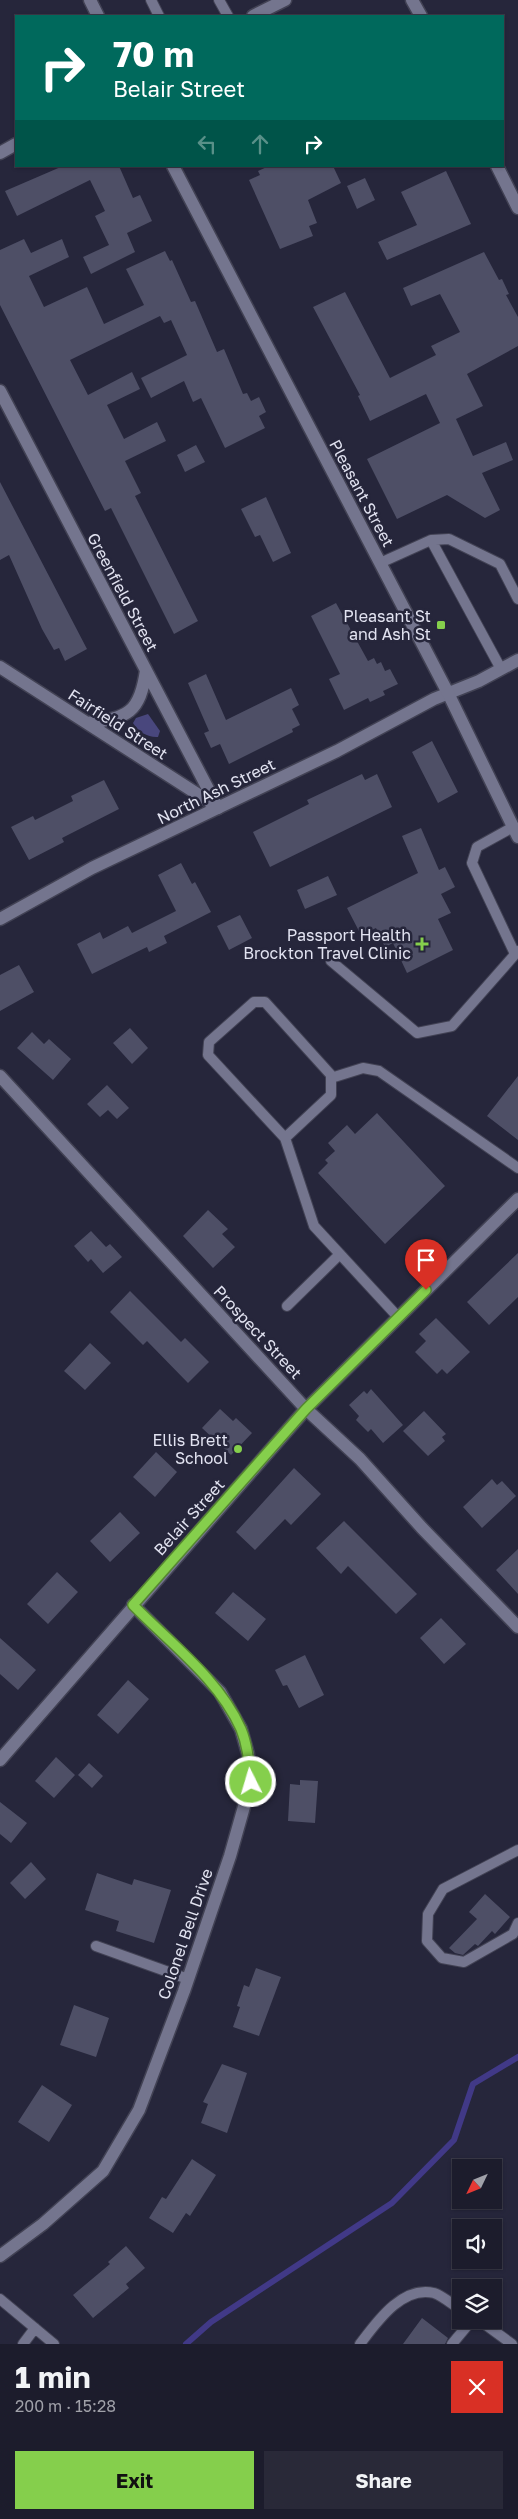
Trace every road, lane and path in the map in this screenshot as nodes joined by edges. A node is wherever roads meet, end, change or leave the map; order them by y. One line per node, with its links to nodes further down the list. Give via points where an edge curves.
1 (90, 0): 6 (street)
2 (151, 0): 7 (lane)
3 (219, 0): 8 (lane)
4 (285, 0): 9 (street)
5 (412, 0): 10 (street)
6 (98, 15)
7 (158, 15)
8 (227, 15)
9 (255, 15)
10 (420, 15)
11 (15, 145): 12 (street)
12 (0, 153)
13 (174, 167): 18 (street, Pleasant Street)
14 (498, 167): 15 (street)
15 (518, 208)
16 (0, 391): 23 (street, Greenfield Street)
17 (431, 540): 18 (lane); 19 (lane, via 449,538 500,564); 22 (lane)
18 (380, 563): 24 (street, Pleasant Street)
19 (518, 599)
20 (518, 660): 22 (street, North Ash Street)
21 (0, 667): 25 (street, Fairfield Street)
22 (501, 669): 24 (street, North Ash Street)
23 (146, 670): 25 (street, via 142,694 132,708 115,718); 26 (street, Greenfield Street)
24 (448, 693): 26 (street, North Ash Street); 27 (street, Pleasant Street)
25 (87, 723): 26 (street, Fairfield Street)
26 (218, 808): 28 (street, North Ash Street, via 92,868)
27 (516, 832): 29 (lane, via 477,847 472,863)
28 (0, 919)
29 (517, 953): 30 (lane, via 452,1026 417,1033)
30 (331, 961)
31 (0, 1076): 39 (street, Prospect Street)
32 (331, 1078): 33 (lane, via 332,1095); 33 (lane, via 265,1002 254,1002 209,1042 208,1054); 34 (lane, via 363,1068 379,1071)
33 (285, 1138): 36 (lane, via 314,1226)
34 (518, 1168)
35 (518, 1199): 38 (street, Belair Street)
36 (340, 1254): 37 (lane); 38 (lane)
37 (287, 1306)
38 (398, 1317): 39 (street, Belair Street)
39 (306, 1409): 40 (street, Belair Street); 41 (street, Prospect Street, via 360,1459)
40 (133, 1605): 42 (street, Belair Street); 46 (street, Colonel Bell Drive, via 220,1692 241,1729 248,1754 251,1782 230,1856)
41 (518, 1627)
42 (0, 1760)
43 (518, 1850): 44 (lane, via 443,1889 428,1914 427,1941 442,1958 464,1962 513,1934)
44 (518, 1923)
45 (96, 1946): 46 (lane)
46 (188, 1979): 47 (street, Colonel Bell Drive, via 139,2110 103,2171 43,2224)
47 (0, 2256)
48 (0, 2298): 50 (lane)
49 (452, 2304): 55 (lane, via 434,2293 412,2294 395,2303)
50 (35, 2328): 53 (lane); 54 (lane)
51 (464, 2329): 56 (lane)
52 (491, 2329): 57 (lane)
53 (22, 2344)
54 (54, 2344)
55 (360, 2344)
56 (452, 2344)
57 (512, 2344)

